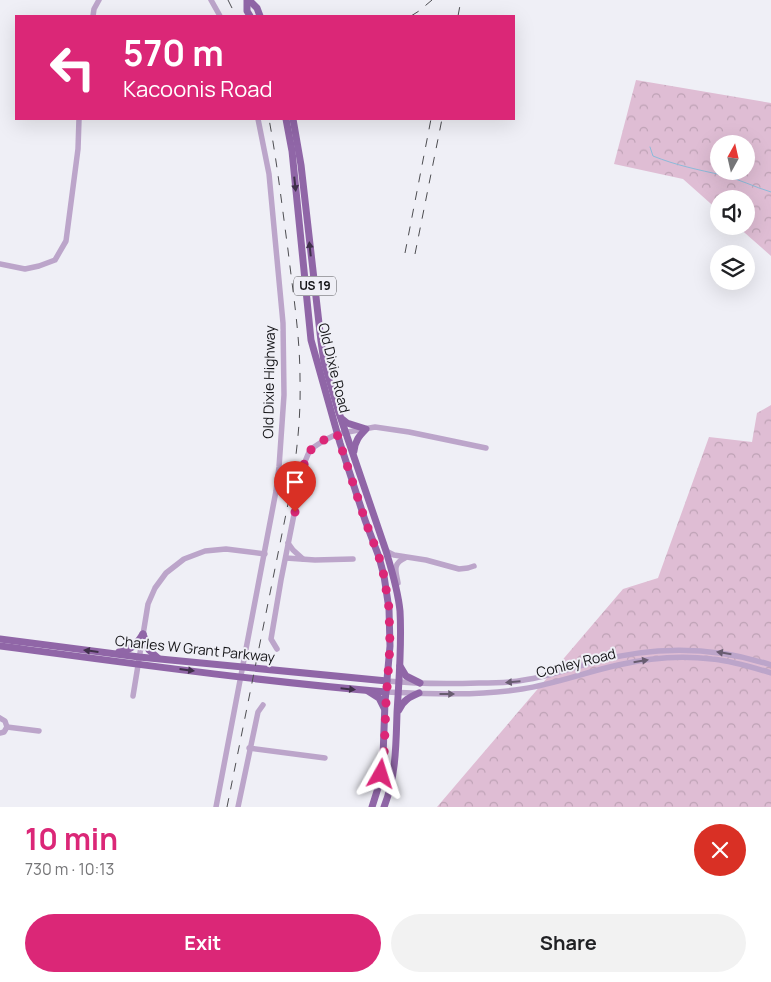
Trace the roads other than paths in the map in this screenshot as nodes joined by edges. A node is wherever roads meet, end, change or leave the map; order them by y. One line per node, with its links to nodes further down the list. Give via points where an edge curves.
1 (99, 0): 4 (street)
2 (211, 0): 5 (street)
3 (248, 0): 6 (main road); 7 (main road)
4 (93, 15)
5 (219, 15)
6 (250, 15)
7 (260, 15)
8 (79, 120): 13 (street, via 66,241 60,252 54,260 30,268)
9 (258, 120): 22 (street, Old Dixie Highway, via 269,174 283,323 284,377 279,467)
10 (286, 120): 12 (main road, US 19)
11 (293, 120): 12 (main road, US 19)
12 (293, 136): 14 (main road, Old Dixie Road / US 19, one-way to 12, via 322,350 304,187); 17 (main road, Old Dixie Road / US 19, one-way to 17, via 311,340)
13 (0, 264)
14 (341, 418): 15 (main road); 16 (main road, Old Dixie Road / US 19)
15 (366, 429): 16 (street); 18 (street, via 375,427); 19 (main road, via 355,443)
16 (346, 433): 17 (street); 19 (main road, Old Dixie Road / US 19)
17 (337, 434): 20 (street, via 317,444 308,454); 36 (main road, Old Dixie Road / US 19, via 384,576 389,608)
18 (486, 448)
19 (354, 454): 21 (main road, Old Dixie Road / US 19)
20 (288, 543): 23 (street); 25 (street)
21 (386, 551): 24 (street); 28 (main road, Old Dixie Road / US 19, via 400,610)
22 (265, 554): 29 (street, via 216,550 196,553 184,559 166,573 155,588 148,604); 59 (street, Old Dixie Highway)
23 (286, 558): 25 (street); 32 (street, via 271,640)
24 (405, 558): 27 (street, via 459,569); 28 (street, via 396,565 402,611)
25 (303, 559): 26 (street)
26 (353, 559)
27 (474, 566)
28 (400, 630): 38 (main road, Old Dixie Road / US 19)
29 (143, 634): 33 (main road, via 132,648); 34 (street); 35 (main road, via 149,650)
30 (0, 639): 33 (main road, Charles W Grant Parkway, one-way to 30)
31 (0, 646): 37 (main road, Charles W Grant Parkway)
32 (277, 649)
33 (114, 653): 34 (main road, Charles W Grant Parkway)
34 (140, 657): 35 (main road, Charles W Grant Parkway); 37 (street)
35 (159, 659): 41 (main road, Charles W Grant Parkway)
36 (389, 661): 41 (main road, via 382,674); 42 (main road, Old Dixie Road / US 19)
37 (138, 665): 45 (main road, Charles W Grant Parkway, one-way to 45); 49 (street)
38 (400, 665): 43 (main road, Old Dixie Road / US 19); 44 (main road, via 406,676)
39 (771, 665): 44 (street, Conley Road, one-way to 44, via 719,652 667,650 629,654 523,681)
40 (771, 672): 48 (street, Conley Road, one-way to 40, via 474,694 523,689 620,664 673,657 712,658)
41 (371, 680): 42 (main road, Charles W Grant Parkway)
42 (387, 681): 43 (street, Conley Road); 46 (main road, Old Dixie Road / US 19)
43 (399, 682): 44 (street, Conley Road); 47 (main road, Old Dixie Road / US 19)
44 (420, 684)
45 (365, 690): 46 (main road, Charles W Grant Parkway); 51 (main road, via 379,698)
46 (386, 692): 47 (street, Conley Road); 51 (main road, Old Dixie Road)
47 (398, 692): 48 (street, Conley Road); 52 (main road, Old Dixie Road / US 19)
48 (419, 694): 52 (main road, via 404,701)
49 (133, 696)
50 (263, 705): 57 (street, via 258,712)
51 (385, 712): 61 (main road, Old Dixie Road, via 384,757)
52 (397, 715): 62 (main road, Old Dixie Road / US 19, via 395,765)
53 (0, 718): 54 (street, via 6,721)
54 (7, 727): 55 (street); 56 (street)
55 (38, 731)
56 (0, 733)
57 (249, 748): 58 (street); 60 (street)
58 (325, 758)
59 (216, 807)
60 (238, 807)
61 (372, 807)
62 (384, 807)

